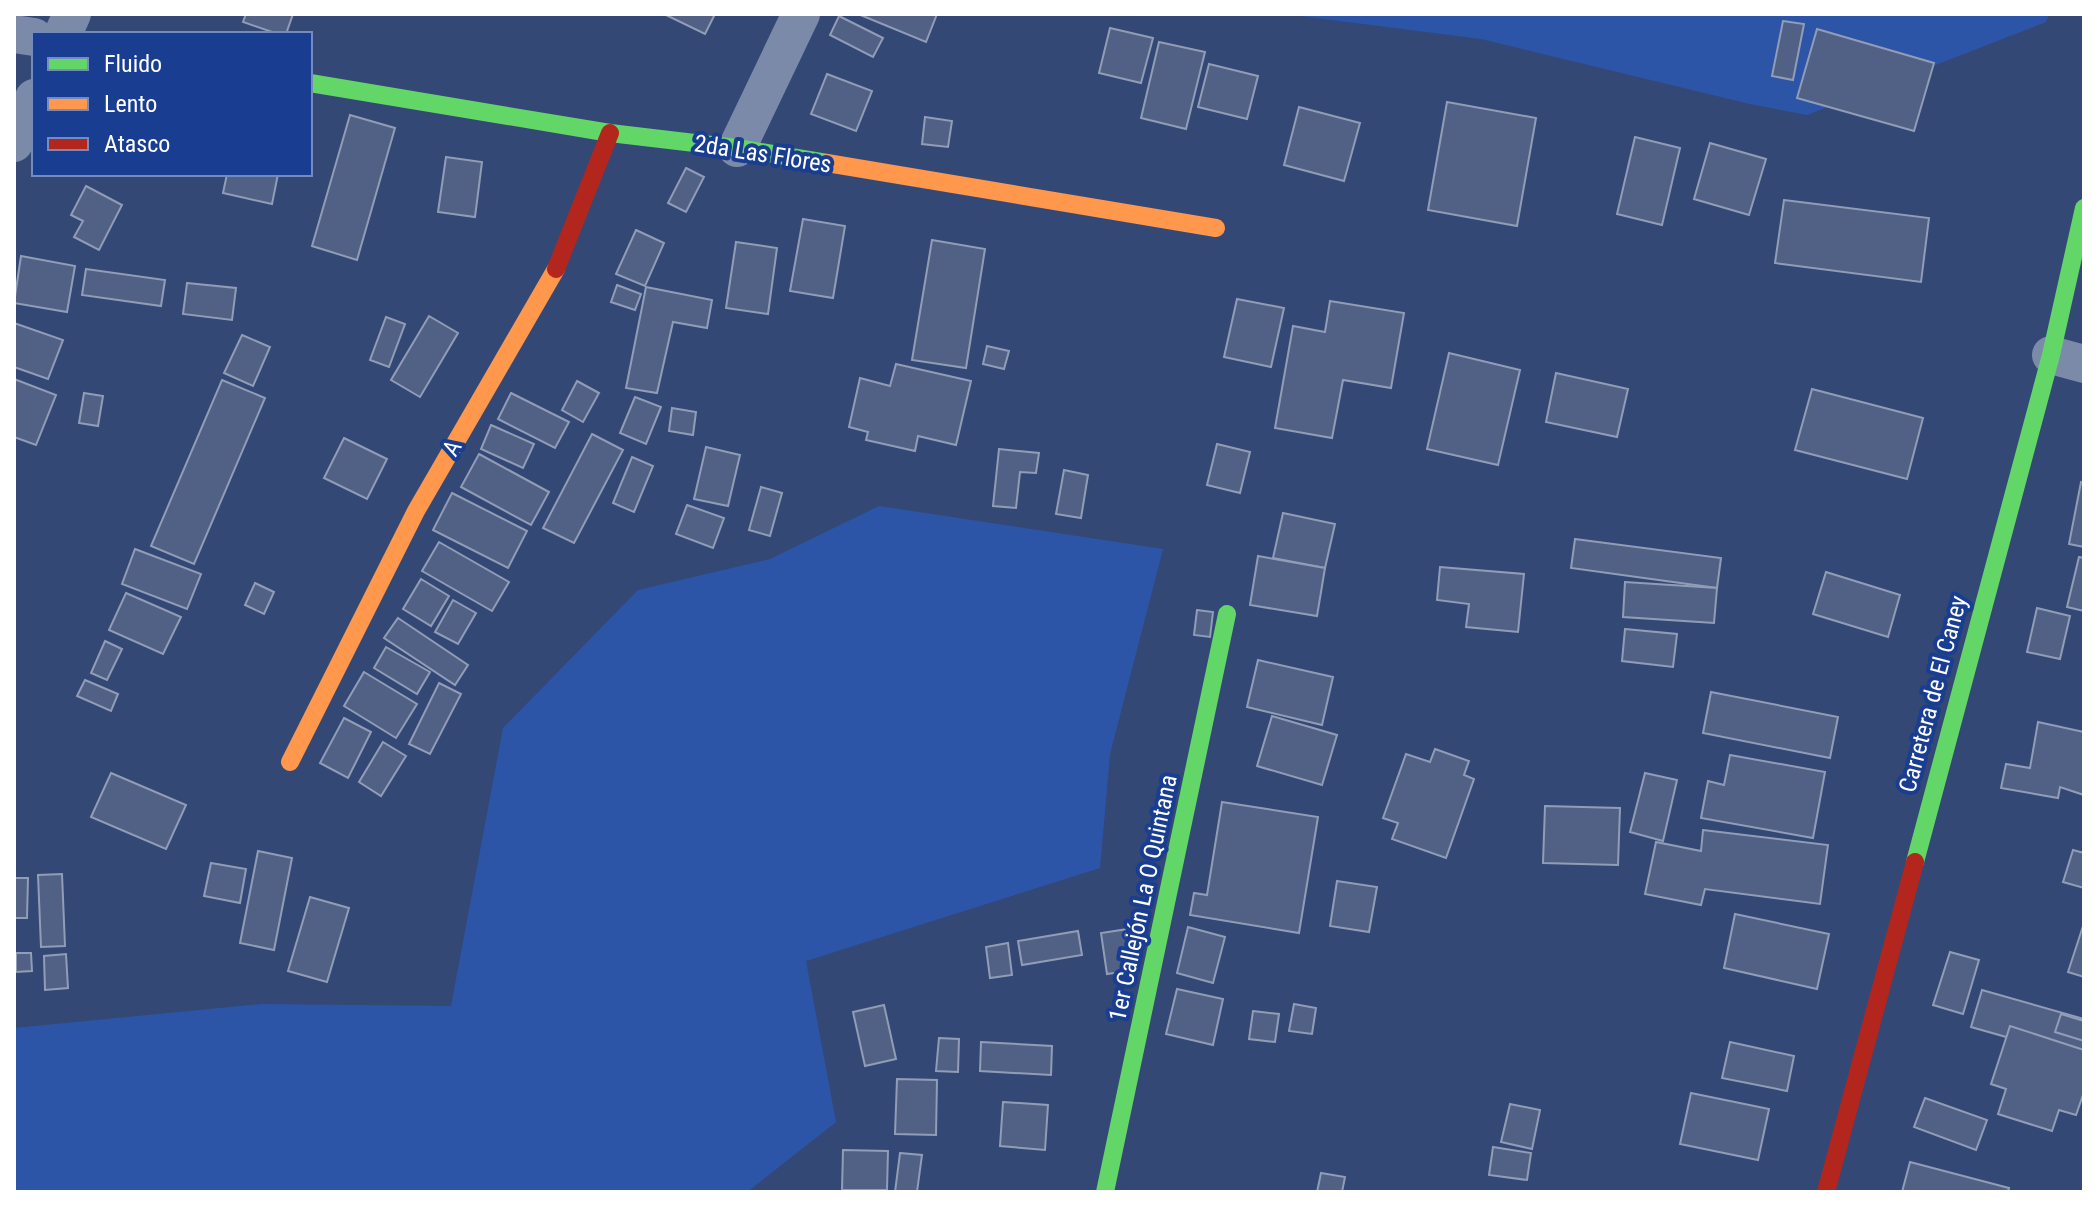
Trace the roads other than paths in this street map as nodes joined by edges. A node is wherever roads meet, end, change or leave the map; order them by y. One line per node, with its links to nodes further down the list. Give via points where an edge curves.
1 (801, 14): 6 (street)
2 (312, 83): 4 (street, 2da Las Flores)
3 (32, 102): 5 (street)
4 (610, 133): 6 (street, 2da Las Flores); 11 (street, A, via 560,262 416,511)
5 (14, 143)
6 (737, 148): 8 (street, 2da Las Flores)
7 (2084, 208): 9 (street, Carretera de El Caney)
8 (1216, 228)
9 (2067, 360): 13 (street, Carretera de El Caney)
10 (1227, 614): 12 (street, 1er Callejón La O Quintana)
11 (290, 762)
12 (1105, 1192)
13 (1826, 1192)

